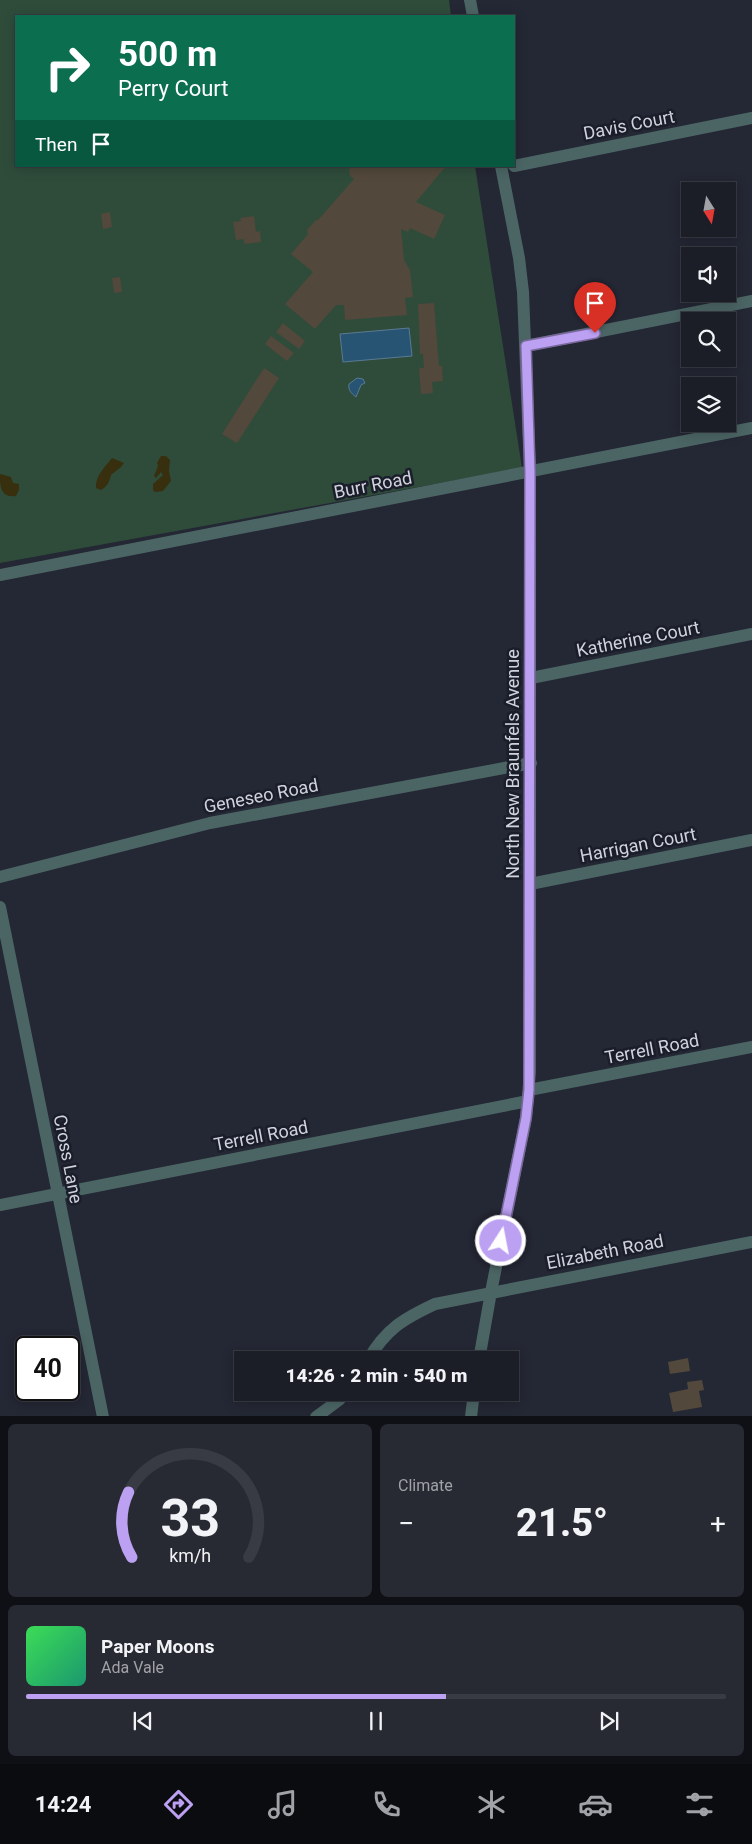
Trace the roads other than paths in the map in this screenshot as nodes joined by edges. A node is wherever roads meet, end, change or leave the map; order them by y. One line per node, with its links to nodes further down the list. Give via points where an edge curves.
1 (470, 0): 2 (street)
2 (473, 15)
3 (752, 118): 4 (street, Davis Court)
4 (515, 165)
5 (507, 167): 7 (street, North New Braunfels Avenue, via 523,292)
6 (752, 301): 7 (street)
7 (526, 346): 9 (street, North New Braunfels Avenue)
8 (752, 428): 9 (street, Burr Road)
9 (530, 472): 10 (street, Burr Road); 12 (street, North New Braunfels Avenue)
10 (0, 575)
11 (752, 634): 12 (street, Katherine Court)
12 (531, 678): 13 (street, North New Braunfels Avenue)
13 (531, 763): 15 (street, Geneseo Road, via 210,823); 16 (street, North New Braunfels Avenue)
14 (752, 840): 16 (street, Harrigan Court)
15 (0, 877)
16 (530, 884): 19 (street, North New Braunfels Avenue)
17 (0, 908): 20 (street, Cross Lane)
18 (752, 1047): 19 (street, Terrell Road)
19 (529, 1096): 20 (street, Terrell Road); 23 (street, North New Braunfels Avenue)
20 (57, 1194): 21 (street, Terrell Road); 28 (street, Cross Lane)
21 (0, 1206)
22 (752, 1242): 23 (street, Elizabeth Road)
23 (491, 1292): 24 (street, Elizabeth Road, via 435,1304 410,1315 391,1328); 25 (street, North New Braunfels Avenue)
24 (374, 1351)
25 (481, 1351)
26 (338, 1401): 29 (street)
27 (473, 1401): 30 (street)
28 (103, 1416)
29 (316, 1416)
30 (471, 1416)

